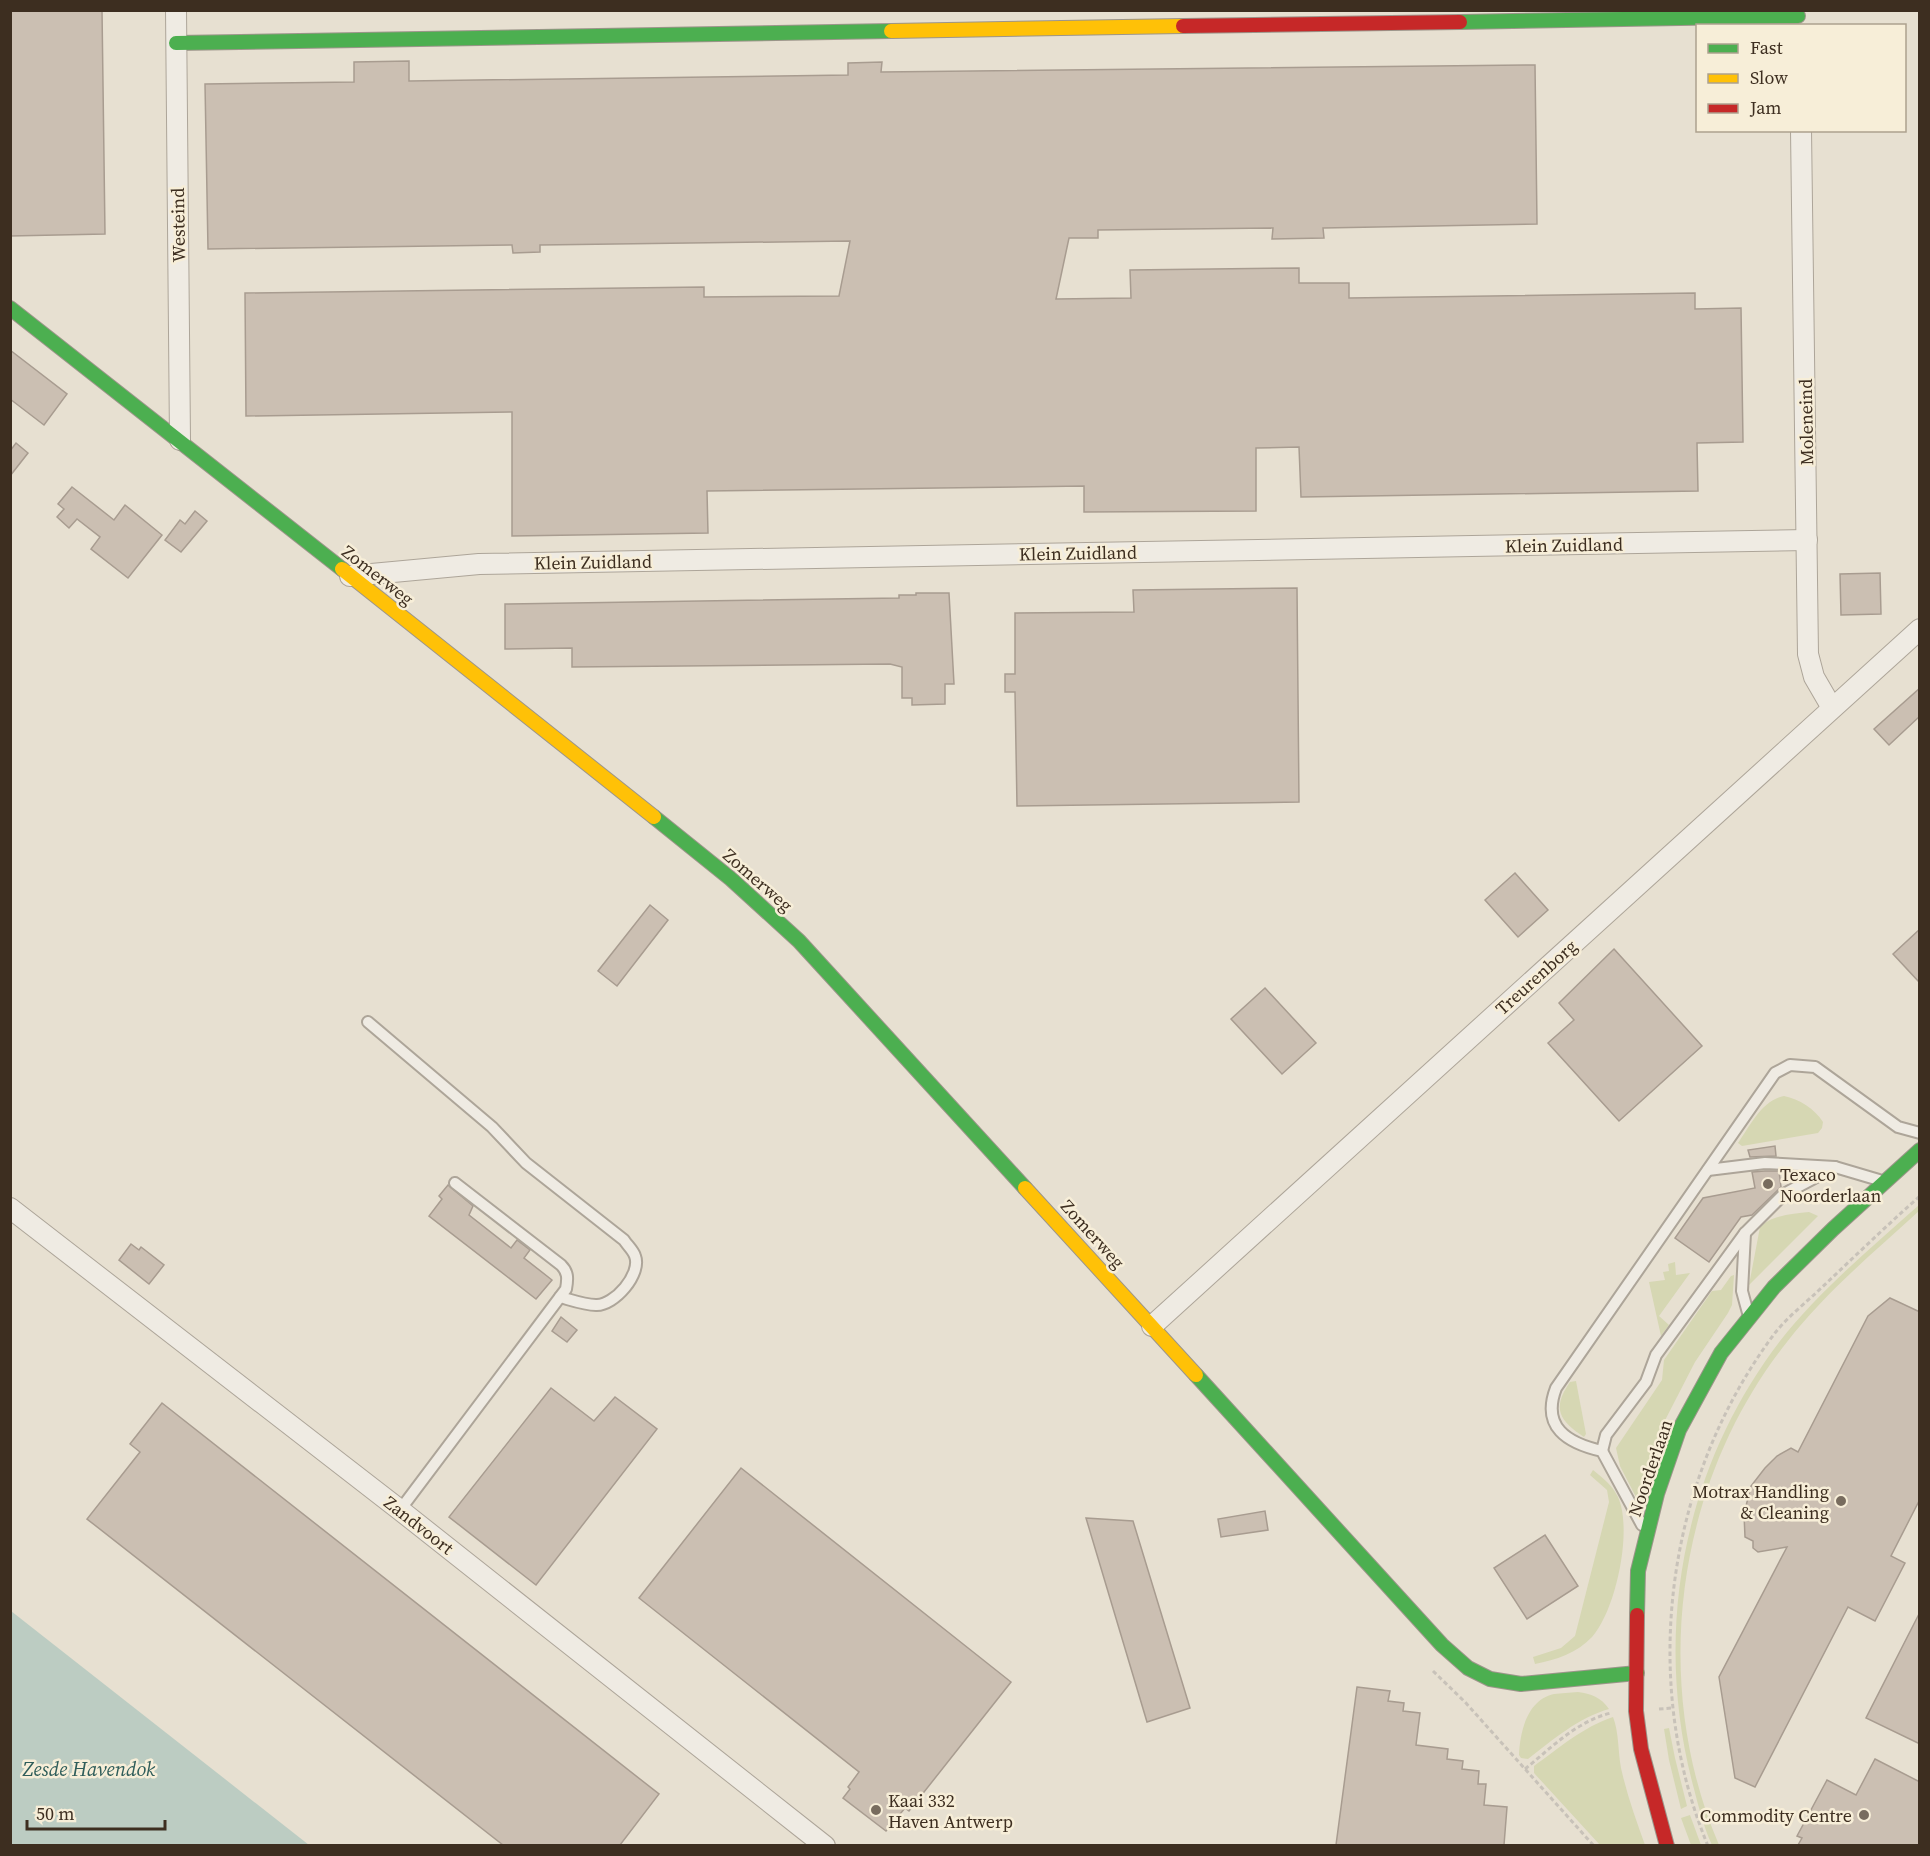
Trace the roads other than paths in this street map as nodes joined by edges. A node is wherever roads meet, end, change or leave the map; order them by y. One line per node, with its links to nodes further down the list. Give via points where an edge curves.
1 (176, 10): 3 (street, Westeind)
2 (1799, 16): 3 (street)
3 (176, 44): 6 (street, Westeind)
4 (1801, 132): 7 (street, Moleneind)
5 (10, 308): 6 (street, Zomerweg)
6 (180, 440): 8 (street, Zomerweg)
7 (1807, 540): 8 (street, Klein Zuidland, via 491,564); 10 (street, Moleneind, via 1808,654 1814,677)
8 (350, 576): 22 (street, Zomerweg, via 781,922)
9 (1920, 629): 10 (street, Treurenborg)
10 (1832, 708): 22 (street, Treurenborg)
11 (368, 1022): 20 (lane, via 492,1127 526,1163 624,1240 636,1256 632,1277 616,1297 598,1306)
12 (1920, 1132): 15 (lane, via 1898,1127 1815,1067 1790,1065 1775,1073)
13 (1920, 1150): 16 (street, Noorderlaan)
14 (1835, 1167): 15 (lane, via 1765,1163); 16 (lane); 19 (lane, via 1784,1194)
15 (1708, 1170): 23 (lane, via 1556,1388 1550,1403 1558,1429 1582,1446)
16 (1885, 1182): 21 (street, Noorderlaan, via 1774,1287)
17 (455, 1183): 20 (lane, via 566,1270 566,1289)
18 (10, 1208): 24 (street, Zandvoort)
19 (1745, 1233): 21 (lane, via 1742,1291); 23 (lane, via 1656,1355 1646,1382 1606,1435)
20 (560, 1297): 24 (lane)
21 (1750, 1318): 25 (street, Noorderlaan, via 1721,1353 1679,1430)
22 (1152, 1326): 26 (street, Zomerweg, via 1384,1583 1468,1668 1490,1679 1521,1684)
23 (1602, 1451): 25 (lane)
24 (400, 1510): 27 (street, Zandvoort)
25 (1647, 1534): 26 (street, Noorderlaan, via 1638,1571)
26 (1637, 1673): 28 (street, Noorderlaan, via 1641,1749)
27 (825, 1845)
28 (1668, 1845)

